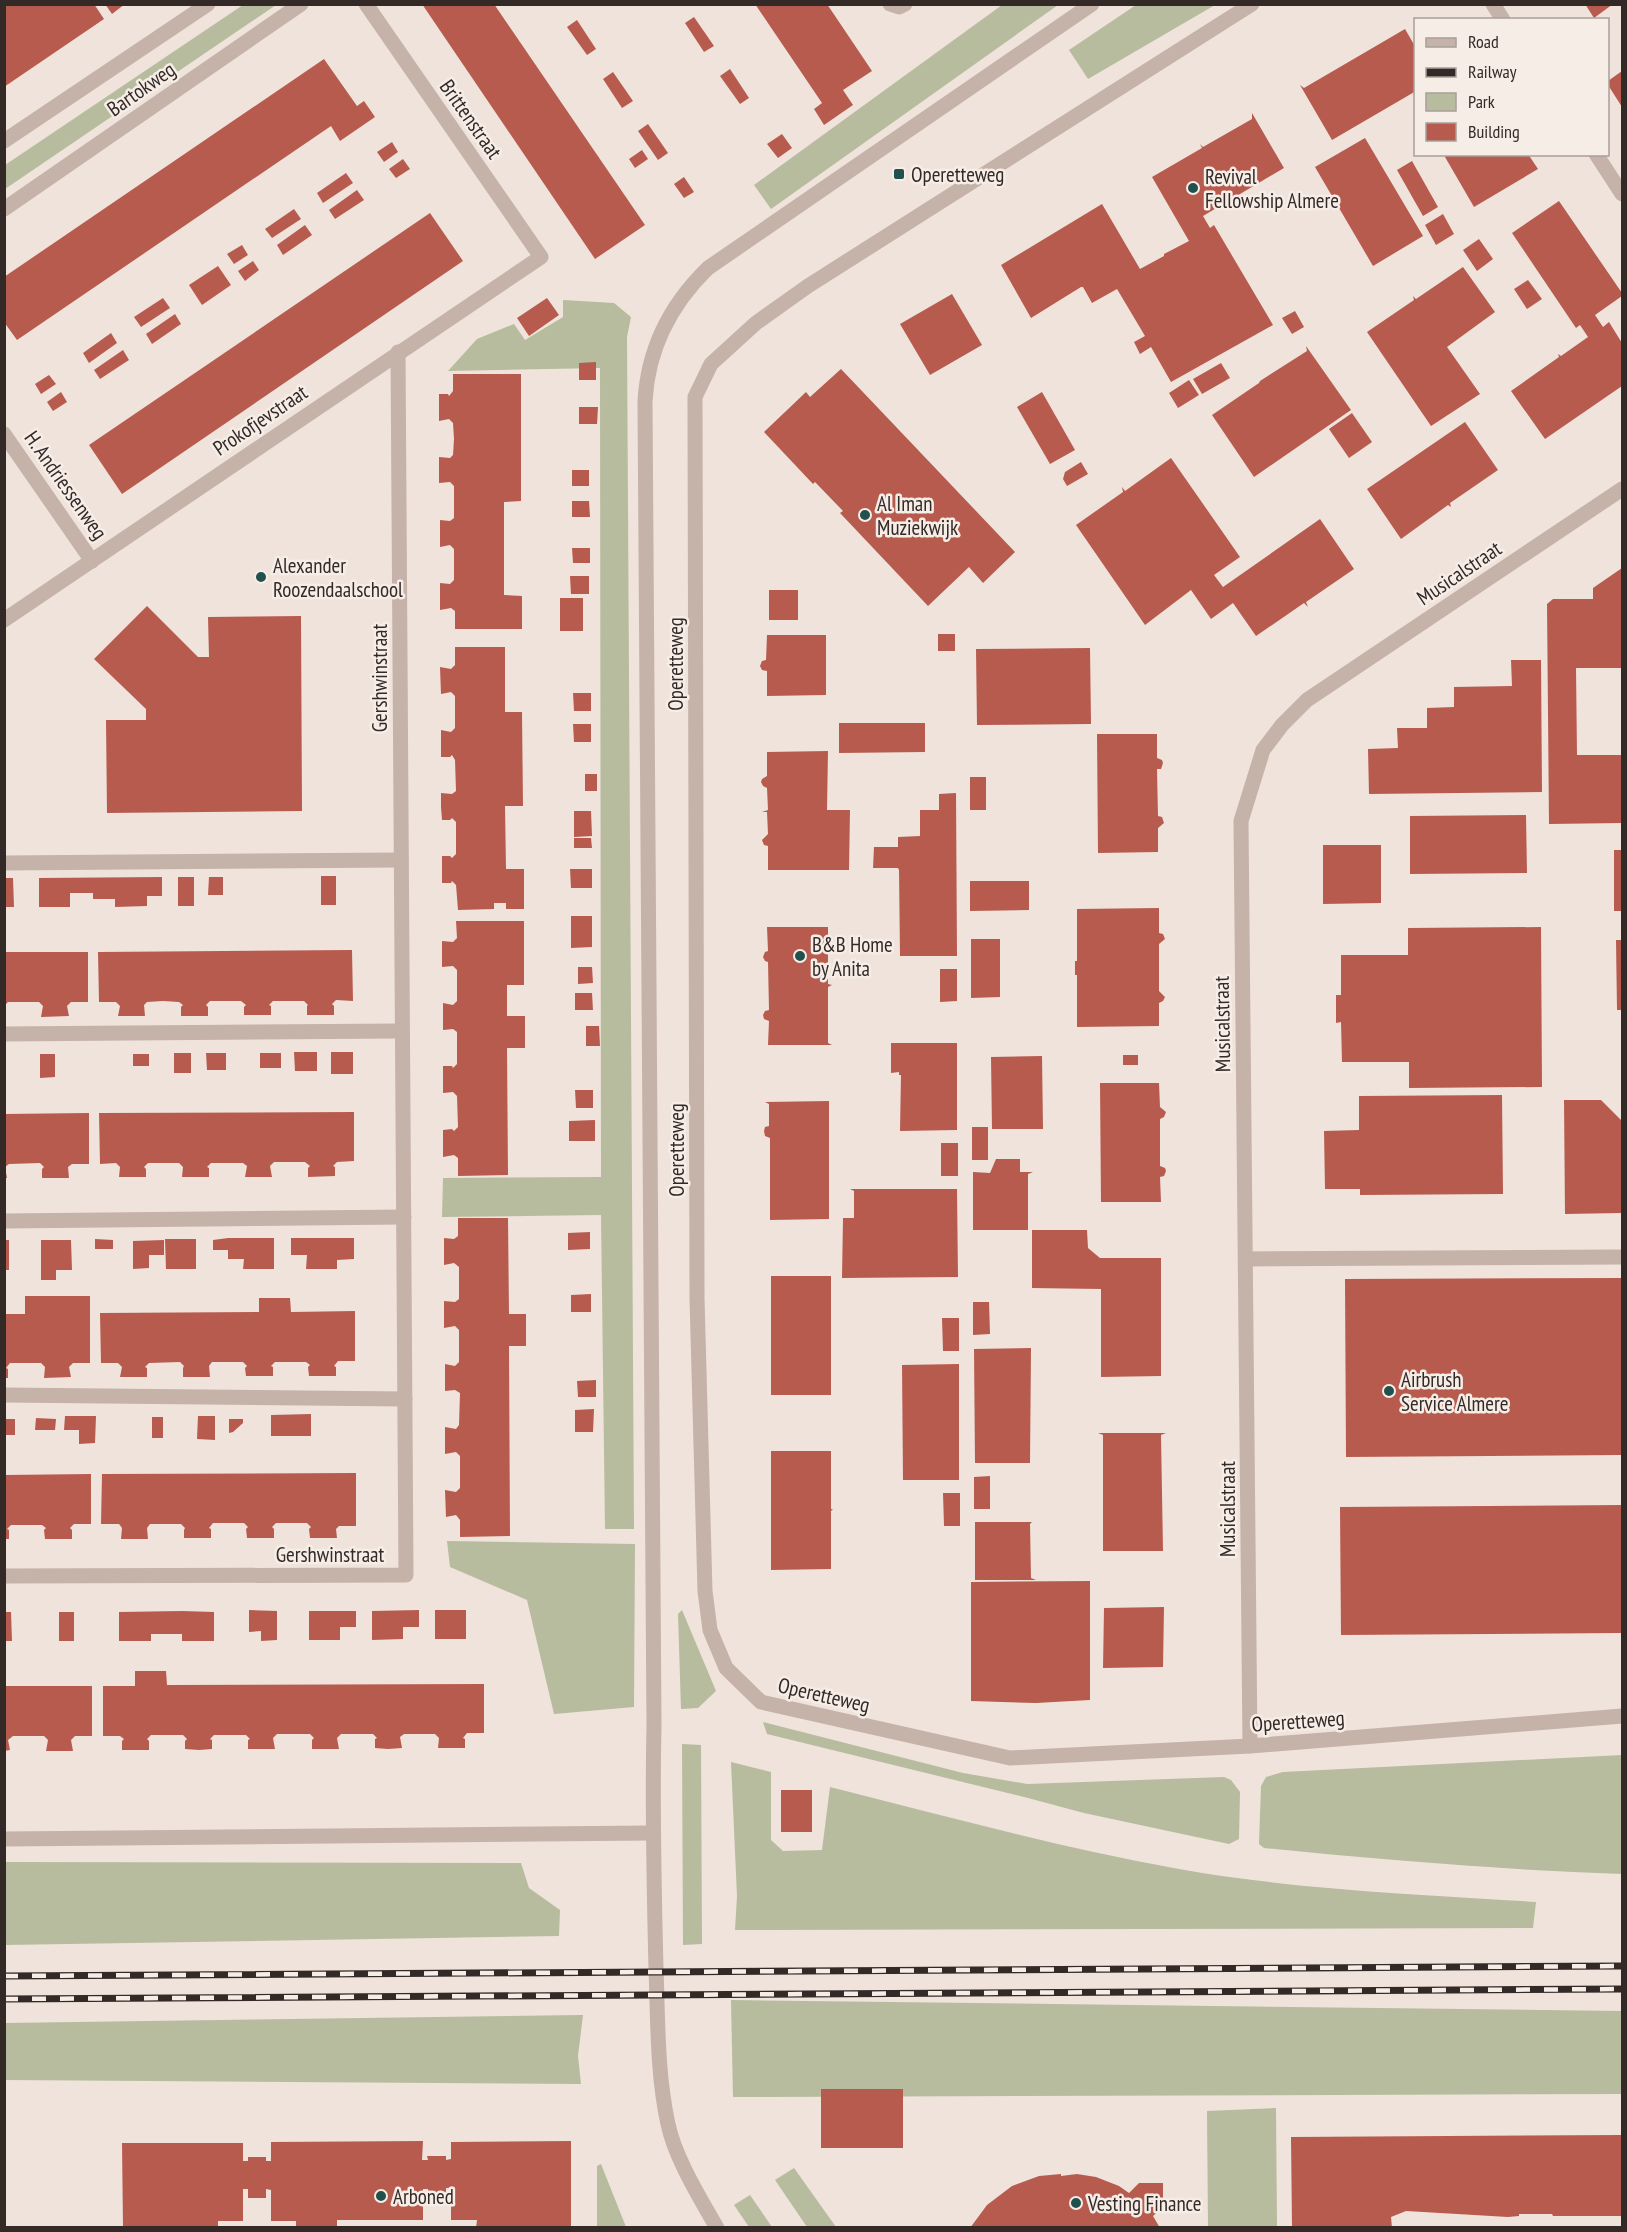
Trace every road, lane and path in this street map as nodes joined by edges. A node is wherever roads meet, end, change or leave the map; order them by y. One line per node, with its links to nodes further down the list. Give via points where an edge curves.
1 (208, 4): 10 (street, Bartokweg)
2 (301, 4): 13 (street, Bartokweg)
3 (366, 4): 14 (street, Brittenstraat)
4 (890, 4): 5 (street)
5 (905, 4)
6 (1092, 4): 33 (street, via 708,268 672,311 650,363 645,411)
7 (1252, 4): 32 (street, Operetteweg, via 765,316 711,364 695,397 697,1286 705,1591 710,1630 726,1668 762,1702 1010,1758)
8 (1493, 4): 9 (street)
9 (1502, 18)
10 (4, 141)
11 (1597, 156): 12 (street)
12 (1623, 194)
13 (4, 209)
14 (541, 257): 15 (street, Prokofjevstraat)
15 (399, 352): 18 (street, Prokofjevstraat); 20 (street, Gershwinstraat)
16 (4, 434): 18 (street, H. Andriessenweg)
17 (1623, 489): 27 (street, Musicalstraat, via 1307,700 1263,750 1240,821)
18 (92, 561): 19 (street, Prokofjevstraat)
19 (4, 620)
20 (401, 860): 21 (street); 22 (street, Gershwinstraat)
21 (4, 863)
22 (401, 1031): 23 (street); 24 (street, Gershwinstraat)
23 (4, 1034)
24 (404, 1217): 25 (street); 29 (street, Gershwinstraat)
25 (4, 1221)
26 (1623, 1257): 27 (street)
27 (1246, 1260): 32 (street, Musicalstraat)
28 (4, 1395): 29 (street)
29 (405, 1399): 30 (street, Gershwinstraat, via 406,1575)
30 (4, 1576)
31 (1623, 1716): 32 (street, Operetteweg)
32 (1250, 1746)
33 (652, 1833): 34 (street); 35 (street, via 660,2069 668,2126 691,2182)
34 (4, 1839)
35 (717, 2228)

